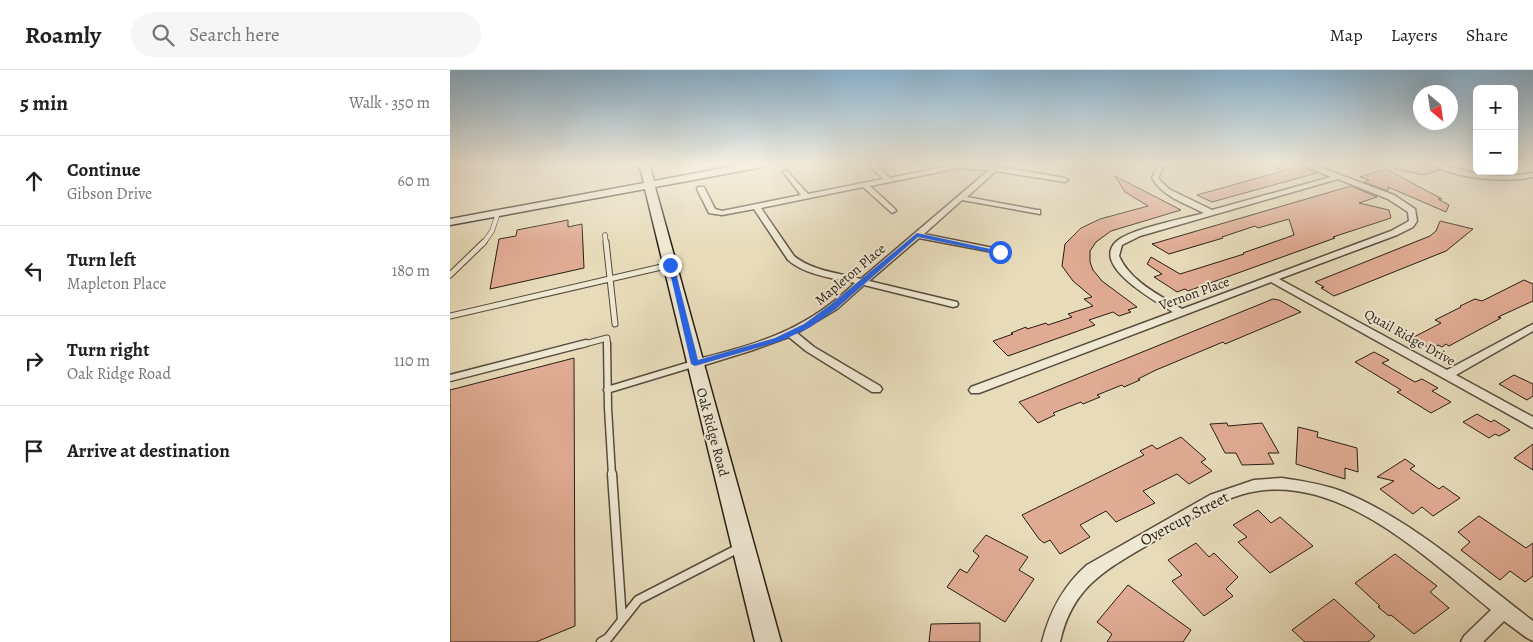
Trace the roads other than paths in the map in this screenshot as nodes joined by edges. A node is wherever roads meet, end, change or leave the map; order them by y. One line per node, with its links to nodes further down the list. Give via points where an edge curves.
1 (619, 191): 16 (street)
2 (651, 191): 22 (street, Oak Ridge Road)
3 (702, 191): 13 (street, via 714,212)
4 (802, 191): 11 (street)
5 (834, 191): 11 (street)
6 (871, 191): 14 (street)
7 (969, 191): 12 (street, Mapleton Place)
8 (1169, 191): 17 (street)
9 (1290, 191): 17 (street)
10 (1373, 191): 25 (street, Vernon Place, via 1407,207 1414,215 1413,221 1404,228)
11 (806, 196): 13 (street)
12 (960, 198): 15 (street); 20 (street, Mapleton Place)
13 (757, 207): 26 (street, via 793,261)
14 (892, 211)
15 (1036, 212)
16 (498, 213): 18 (street); 23 (lane, via 490,235)
17 (1211, 213): 28 (street, via 1133,236 1115,248 1114,255 1121,271)
18 (450, 222)
19 (605, 235): 24 (lane)
20 (917, 235): 21 (street); 26 (street, Mapleton Place)
21 (1000, 252)
22 (670, 265): 24 (lane); 33 (street, Oak Ridge Road)
23 (450, 276)
24 (611, 278): 29 (lane); 30 (lane)
25 (1272, 279): 28 (street, Vernon Place); 34 (street, Quail Ridge Drive)
26 (862, 282): 27 (street); 32 (street, Mapleton Place, via 821,316)
27 (954, 304)
28 (1180, 313): 38 (street, Vernon Place)
29 (450, 316)
30 (615, 324)
31 (1533, 327): 34 (street)
32 (791, 334): 33 (street, Mapleton Place); 36 (street)
33 (695, 364): 37 (lane); 40 (street, Oak Ridge Road)
34 (1447, 375): 39 (street, Quail Ridge Drive)
35 (450, 378): 37 (lane, via 607,338)
36 (876, 389)
37 (607, 390): 42 (lane)
38 (975, 390)
39 (1533, 423)
40 (743, 546): 42 (lane, via 638,600); 45 (street, Oak Ridge Road)
41 (1504, 610): 43 (street, Overcup Street); 46 (street, Overcup Street, via 1409,536 1362,507 1320,491 1265,484 1215,500 1093,570 1080,580 1061,608); 47 (street)
42 (622, 620): 44 (lane)
43 (1533, 632)
44 (601, 642)
45 (768, 642)
46 (1051, 642)
47 (1470, 642)

